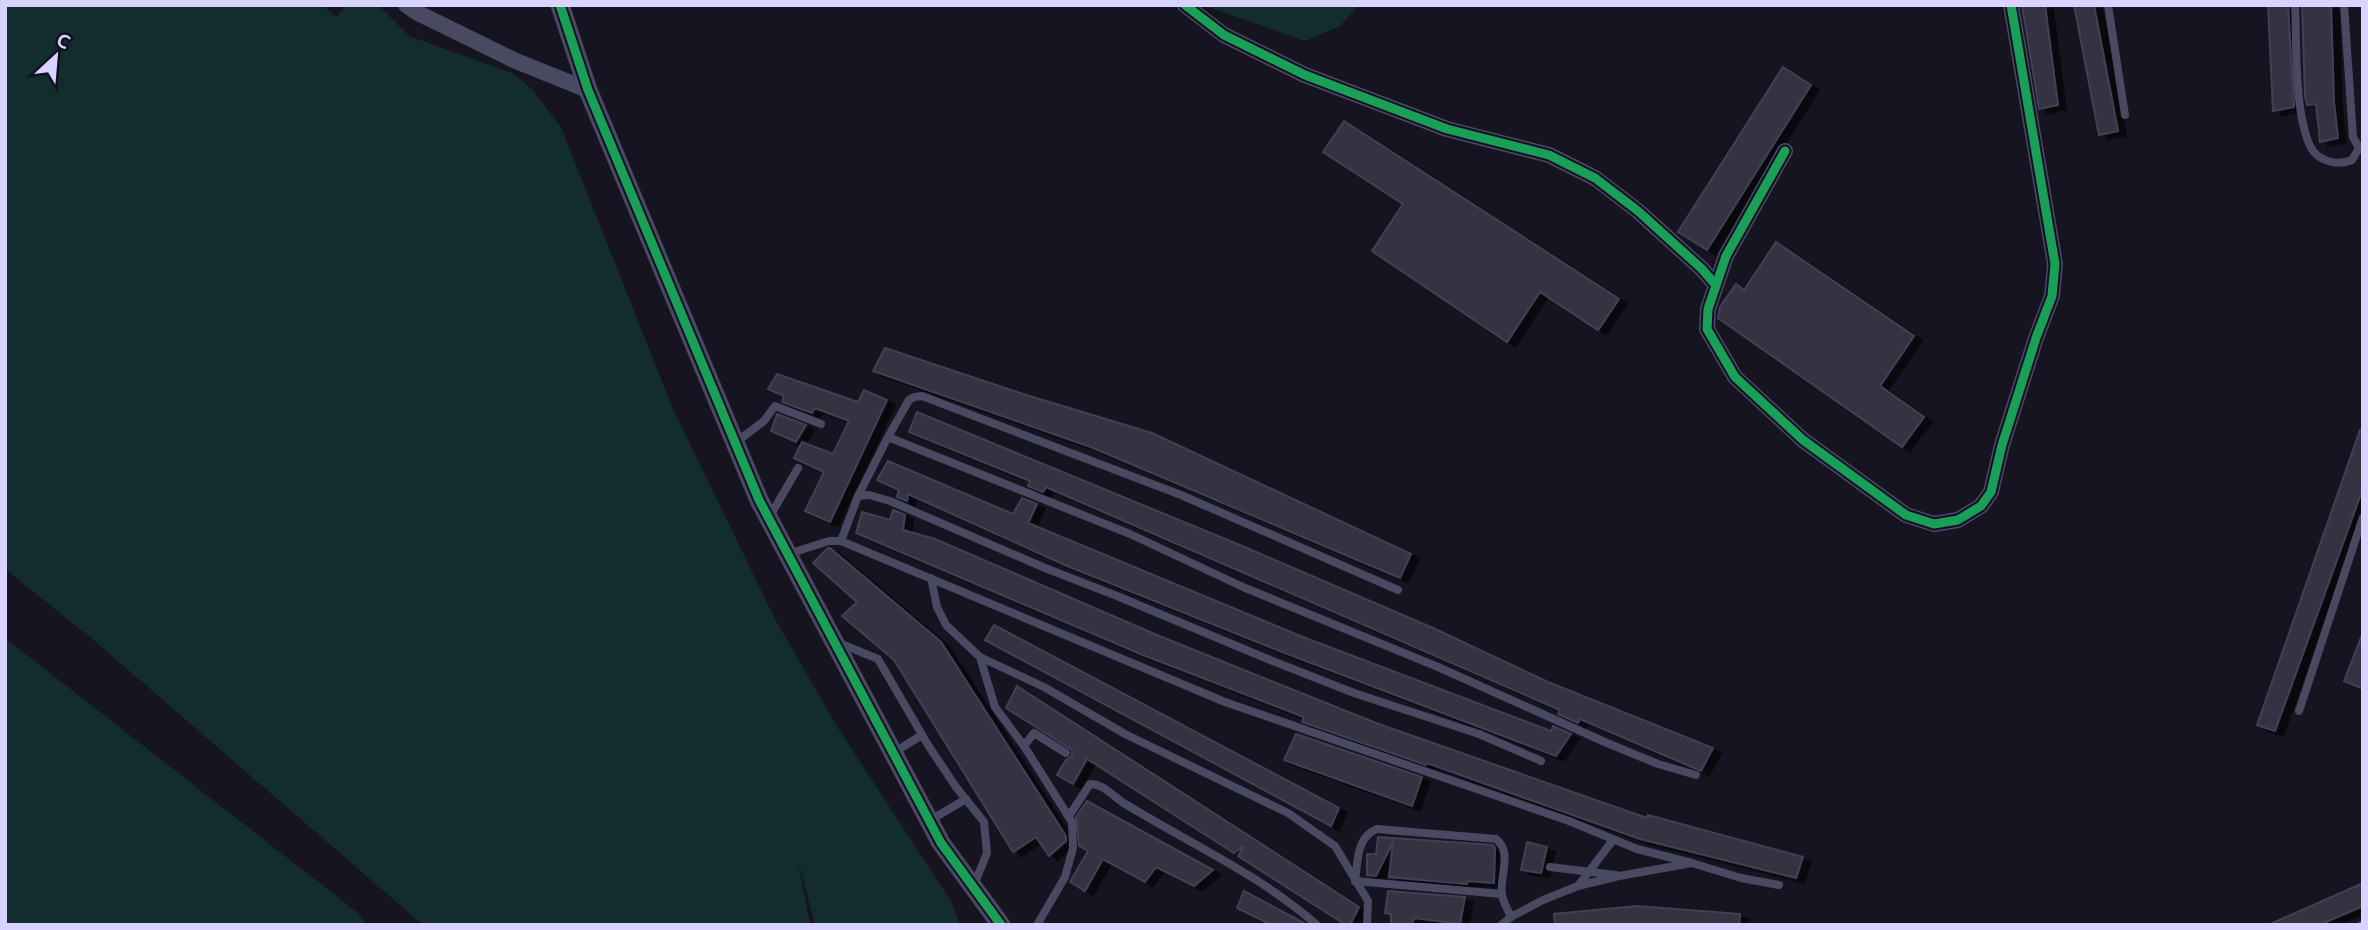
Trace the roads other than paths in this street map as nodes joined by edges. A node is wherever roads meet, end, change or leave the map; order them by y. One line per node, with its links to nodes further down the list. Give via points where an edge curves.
1 (406, 5): 8 (street, via 516,61)
2 (560, 5): 8 (street)
3 (1185, 5): 12 (street, via 1224,34 1305,75 1447,130 1549,155 1595,178 1638,211)
4 (2011, 5): 12 (street, via 2055,264 2052,296 2001,445 1991,492 1982,506 1958,520 1934,524 1906,515 1803,440 1735,377 1707,329)
5 (2108, 5): 9 (lane)
6 (2295, 5): 10 (lane, via 2301,114 2311,149 2328,162 2343,164 2353,160)
7 (2344, 5): 10 (lane, via 2353,137)
8 (588, 90): 15 (street)
9 (2125, 115)
10 (2361, 148)
11 (1785, 151): 12 (street)
12 (1715, 284)
13 (821, 424): 15 (lane, via 775,406 764,421)
14 (888, 437): 17 (lane); 23 (lane, via 909,400 922,396 1181,495); 32 (lane, via 1130,534 1607,743)
15 (735, 443): 19 (street)
16 (798, 468): 19 (lane)
17 (858, 496): 20 (lane); 31 (lane, via 890,501 1270,660 1479,734)
18 (2363, 517): 26 (lane)
19 (769, 518): 21 (street)
20 (841, 541): 21 (lane); 22 (lane)
21 (788, 554): 24 (street)
22 (931, 578): 25 (lane, via 946,625); 36 (lane, via 1225,702)
23 (1398, 590)
24 (834, 642): 27 (lane, via 878,659); 29 (street)
25 (980, 657): 28 (lane, via 995,707); 41 (lane, via 1288,813 1335,846)
26 (2299, 711)
27 (922, 735): 29 (lane); 33 (lane)
28 (1024, 746): 30 (lane, via 1034,733); 34 (lane)
29 (893, 753): 35 (street)
30 (1066, 753)
31 (1541, 761)
32 (1696, 775)
33 (965, 799): 35 (lane); 44 (lane, via 984,822 987,853)
34 (1069, 816): 48 (lane, via 1073,848 1065,877); 49 (lane, via 1090,784 1098,784 1291,902)
35 (929, 821): 44 (street)
36 (1613, 840): 37 (lane); 39 (lane)
37 (1692, 863): 40 (lane); 42 (lane)
38 (1550, 867): 39 (lane)
39 (1589, 871): 40 (lane); 43 (lane)
40 (1619, 876): 43 (lane)
41 (1355, 881): 45 (lane); 45 (lane, via 1361,841 1368,832 1434,833 1496,839 1502,844); 50 (lane, via 1368,901)
42 (1779, 885)
43 (1578, 886): 46 (lane)
44 (973, 888): 47 (street)
45 (1502, 894): 46 (lane)
46 (1511, 917): 51 (lane)
47 (1001, 925)
48 (1037, 925)
49 (1317, 925)
50 (1367, 925)
51 (1502, 925)

